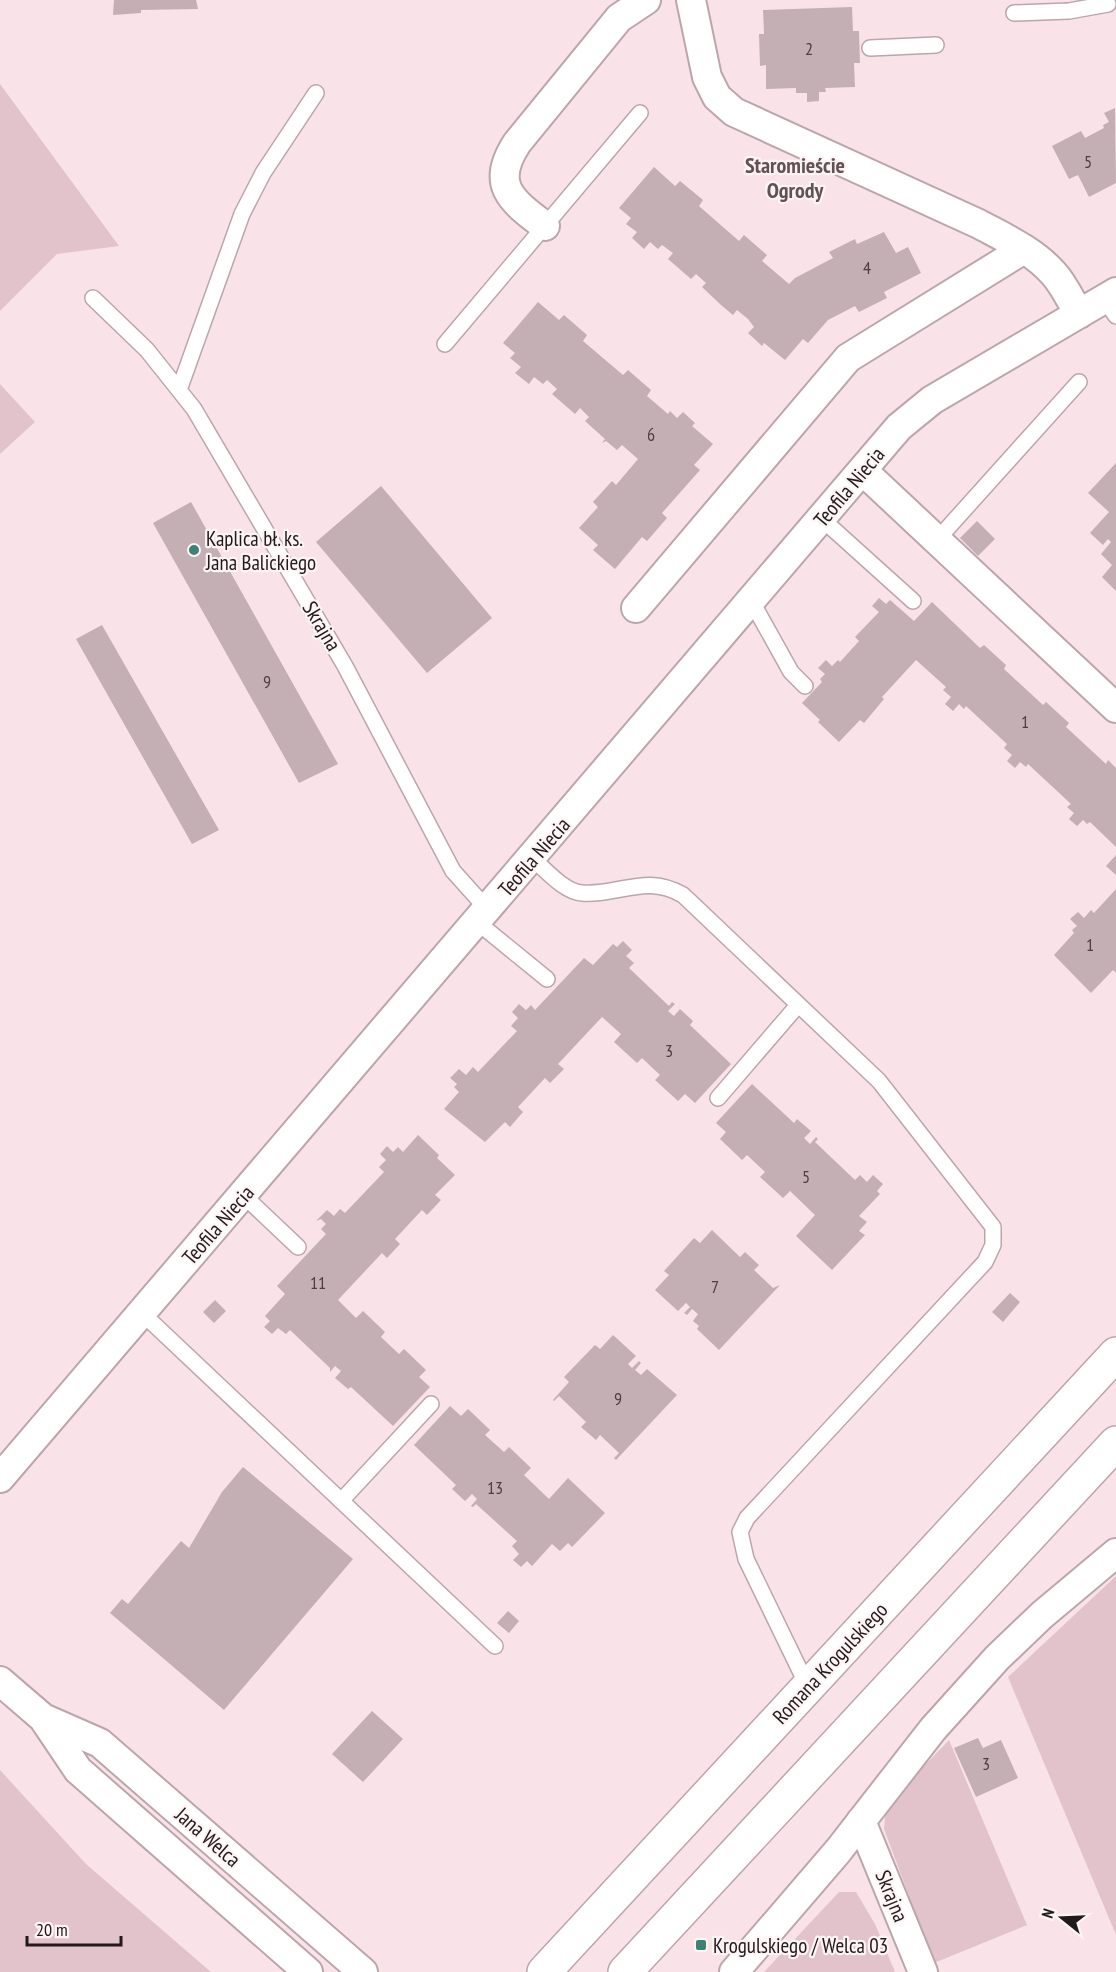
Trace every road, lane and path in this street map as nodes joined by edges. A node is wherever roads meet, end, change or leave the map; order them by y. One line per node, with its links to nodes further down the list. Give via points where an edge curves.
1 (646, 0): 9 (street, via 619,18 505,162 503,177 509,193)
2 (691, 0): 10 (street, via 707,77 717,97 734,112 979,224)
3 (1108, 4): 4 (lane, via 1069,11)
4 (1014, 13)
5 (936, 45): 6 (lane)
6 (870, 48)
7 (316, 93): 16 (lane, via 263,173 242,214)
8 (640, 113): 9 (lane)
9 (545, 226): 14 (lane)
10 (1024, 249): 13 (street, via 1054,274); 22 (street, via 848,358)
11 (93, 298): 16 (lane, Skrajna, via 147,350)
12 (1112, 302): 13 (street, Teofila Niecia)
13 (1079, 314): 17 (street, Teofila Niecia, via 932,400 899,427)
14 (445, 344)
15 (1079, 382): 19 (lane)
16 (179, 390): 26 (lane, Skrajna, via 194,409 345,666 453,871)
17 (863, 471): 18 (street, Teofila Niecia); 19 (street)
18 (822, 519): 20 (lane); 21 (street, Teofila Niecia)
19 (936, 541): 24 (street)
20 (913, 601)
21 (752, 602): 23 (lane, via 791,672); 25 (street, Teofila Niecia)
22 (636, 608)
23 (806, 686)
24 (1116, 708)
25 (532, 858): 26 (street, Teofila Niecia); 28 (lane, via 569,889 581,893 654,884 669,887 683,895)
26 (483, 916): 27 (lane, Skrajna); 30 (street, Teofila Niecia)
27 (547, 980)
28 (798, 1005): 29 (lane); 41 (lane, via 879,1081 993,1227 993,1245 985,1262 747,1518 740,1532 746,1559)
29 (718, 1098)
30 (243, 1195): 31 (lane); 32 (street, Teofila Niecia)
31 (298, 1247)
32 (142, 1313): 36 (street, Teofila Niecia); 37 (lane)
33 (1116, 1354): 41 (main road, Romana Krogulskiego)
34 (431, 1404): 37 (lane)
35 (1116, 1443): 47 (main road)
36 (0, 1478)
37 (341, 1501): 39 (lane)
38 (1116, 1553): 43 (street, via 997,1658 933,1729)
39 (495, 1646)
40 (0, 1681): 42 (street, Jana Welca)
41 (808, 1688): 46 (main road, Romana Krogulskiego)
42 (43, 1718): 44 (street, Jana Welca, via 100,1743); 45 (street, Jana Welca, via 78,1770)
43 (861, 1821): 48 (street); 49 (street, Skrajna)
44 (353, 1969)
45 (308, 1972)
46 (544, 1972)
47 (625, 1972)
48 (734, 1972)
49 (923, 1972)

